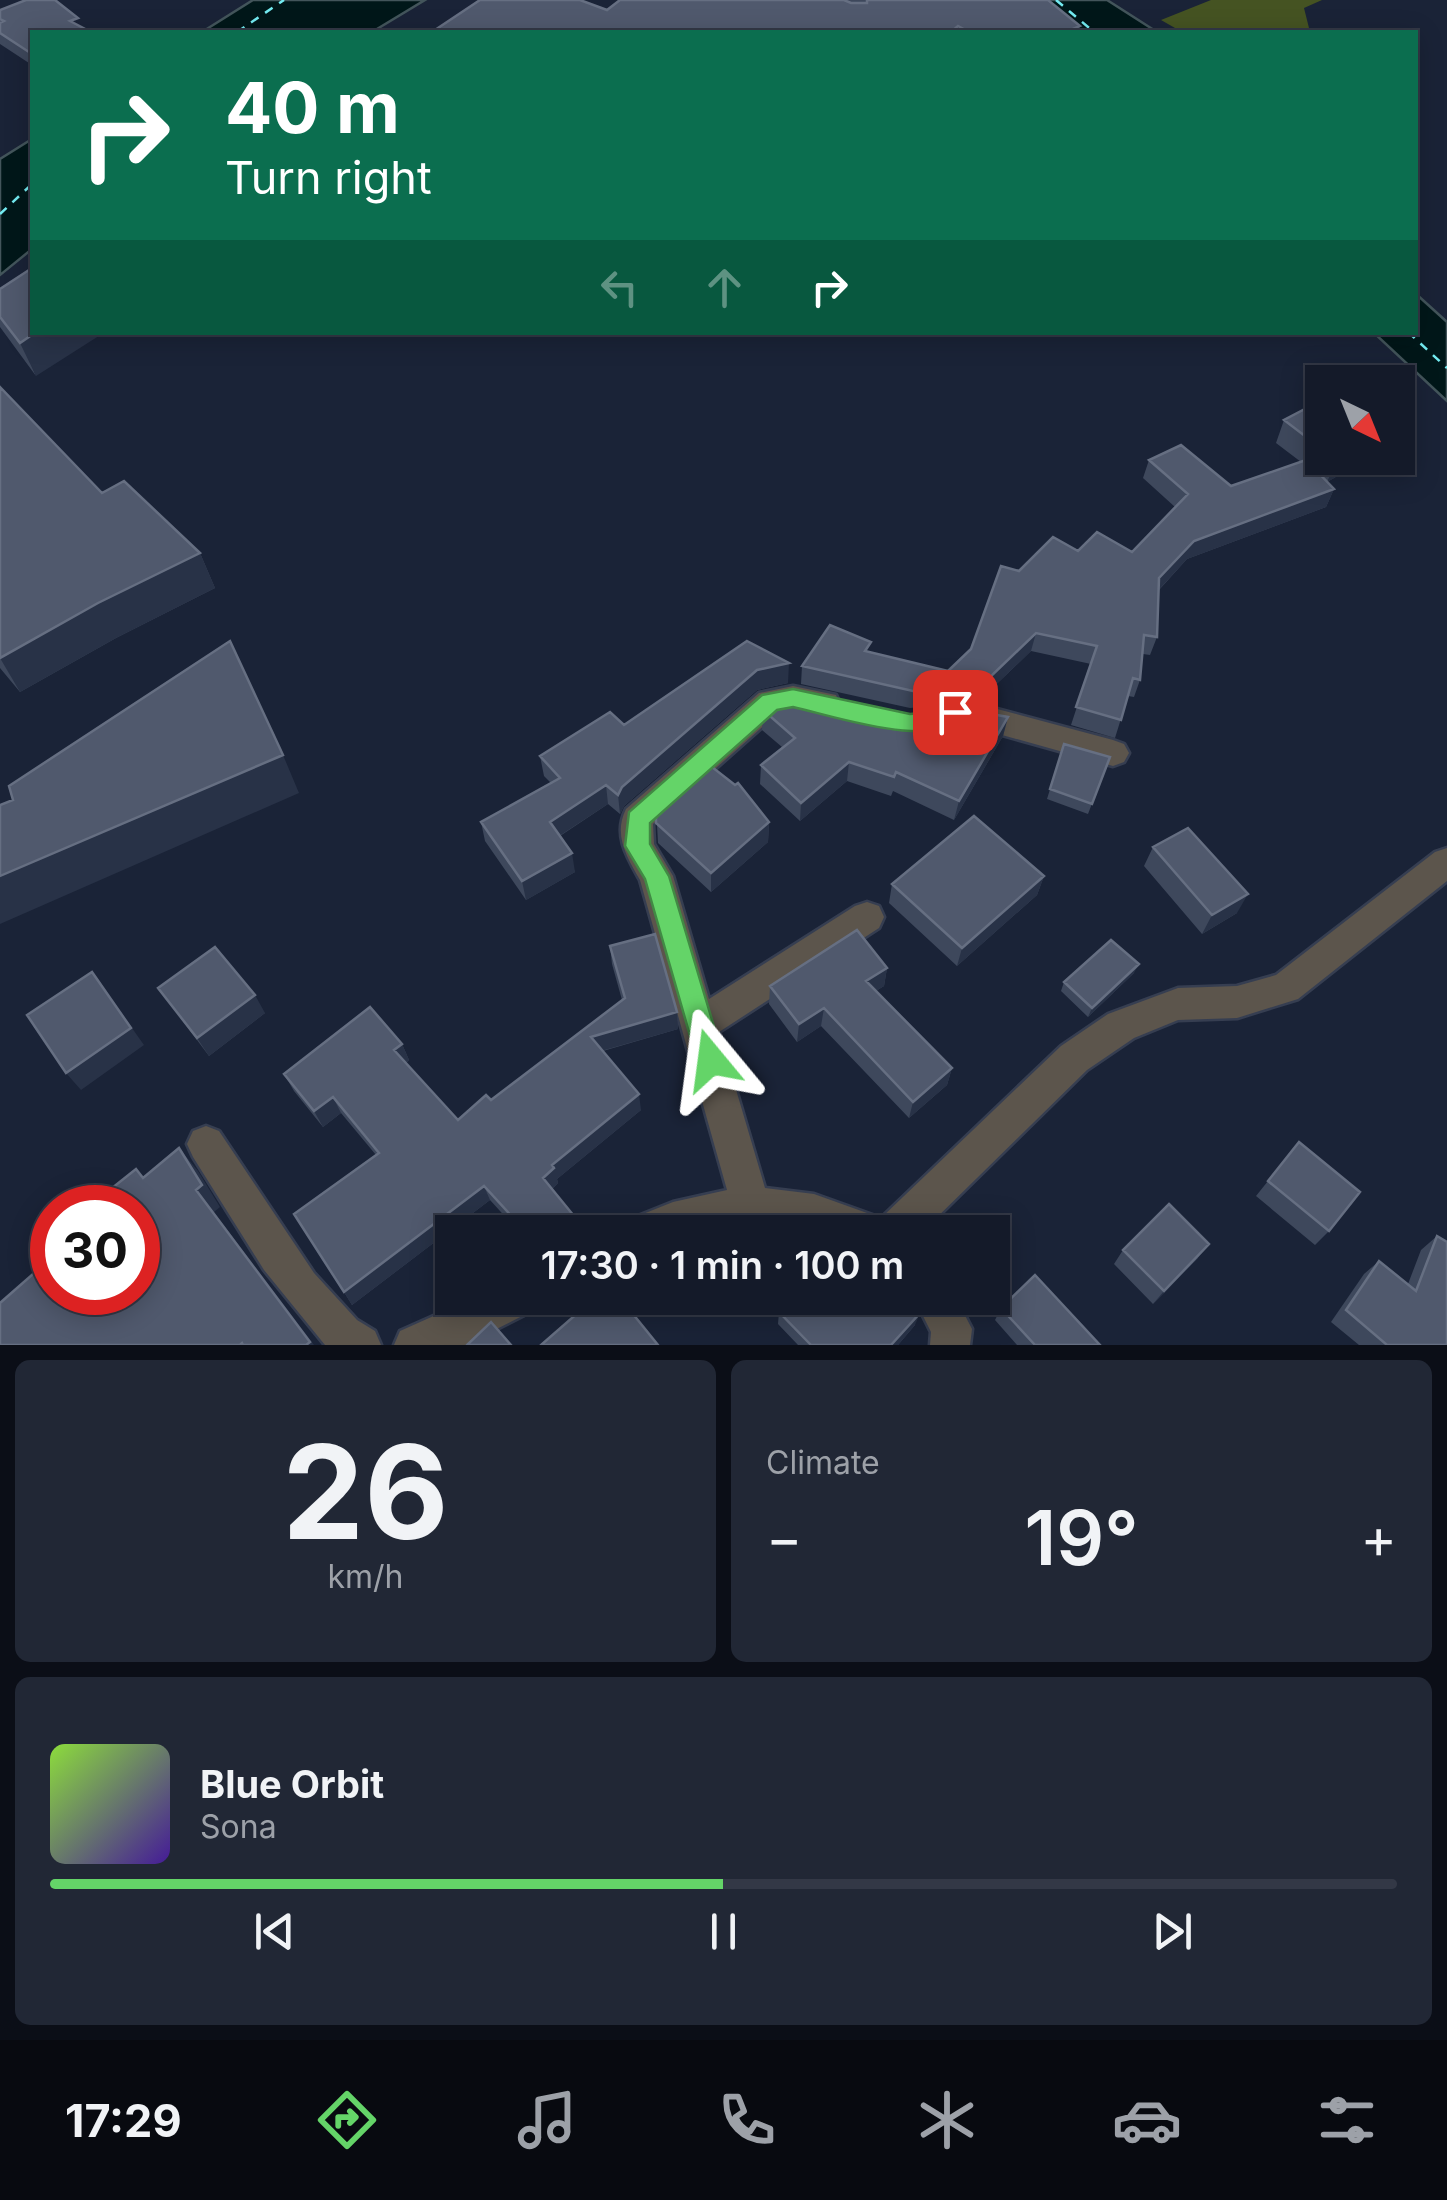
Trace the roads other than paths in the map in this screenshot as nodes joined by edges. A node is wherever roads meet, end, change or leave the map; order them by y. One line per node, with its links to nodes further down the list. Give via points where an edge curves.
1 (861, 712): 6 (street, via 793,698 770,702 637,819 638,846 656,876)
2 (934, 722): 3 (street, via 955,712 981,714)
3 (1113, 753)
4 (1447, 862): 11 (street, via 1286,988 1237,1002 1178,1004 1122,1026 1074,1058)
5 (867, 917): 6 (street)
6 (701, 1024): 8 (street)
7 (206, 1144): 14 (street, via 318,1311)
8 (750, 1207): 9 (street); 10 (street, via 772,1204)
9 (697, 1215)
10 (817, 1215)
11 (913, 1215)
12 (482, 1315): 15 (street)
13 (944, 1315): 16 (street, via 952,1330)
14 (360, 1345)
15 (414, 1345)
16 (950, 1345)

